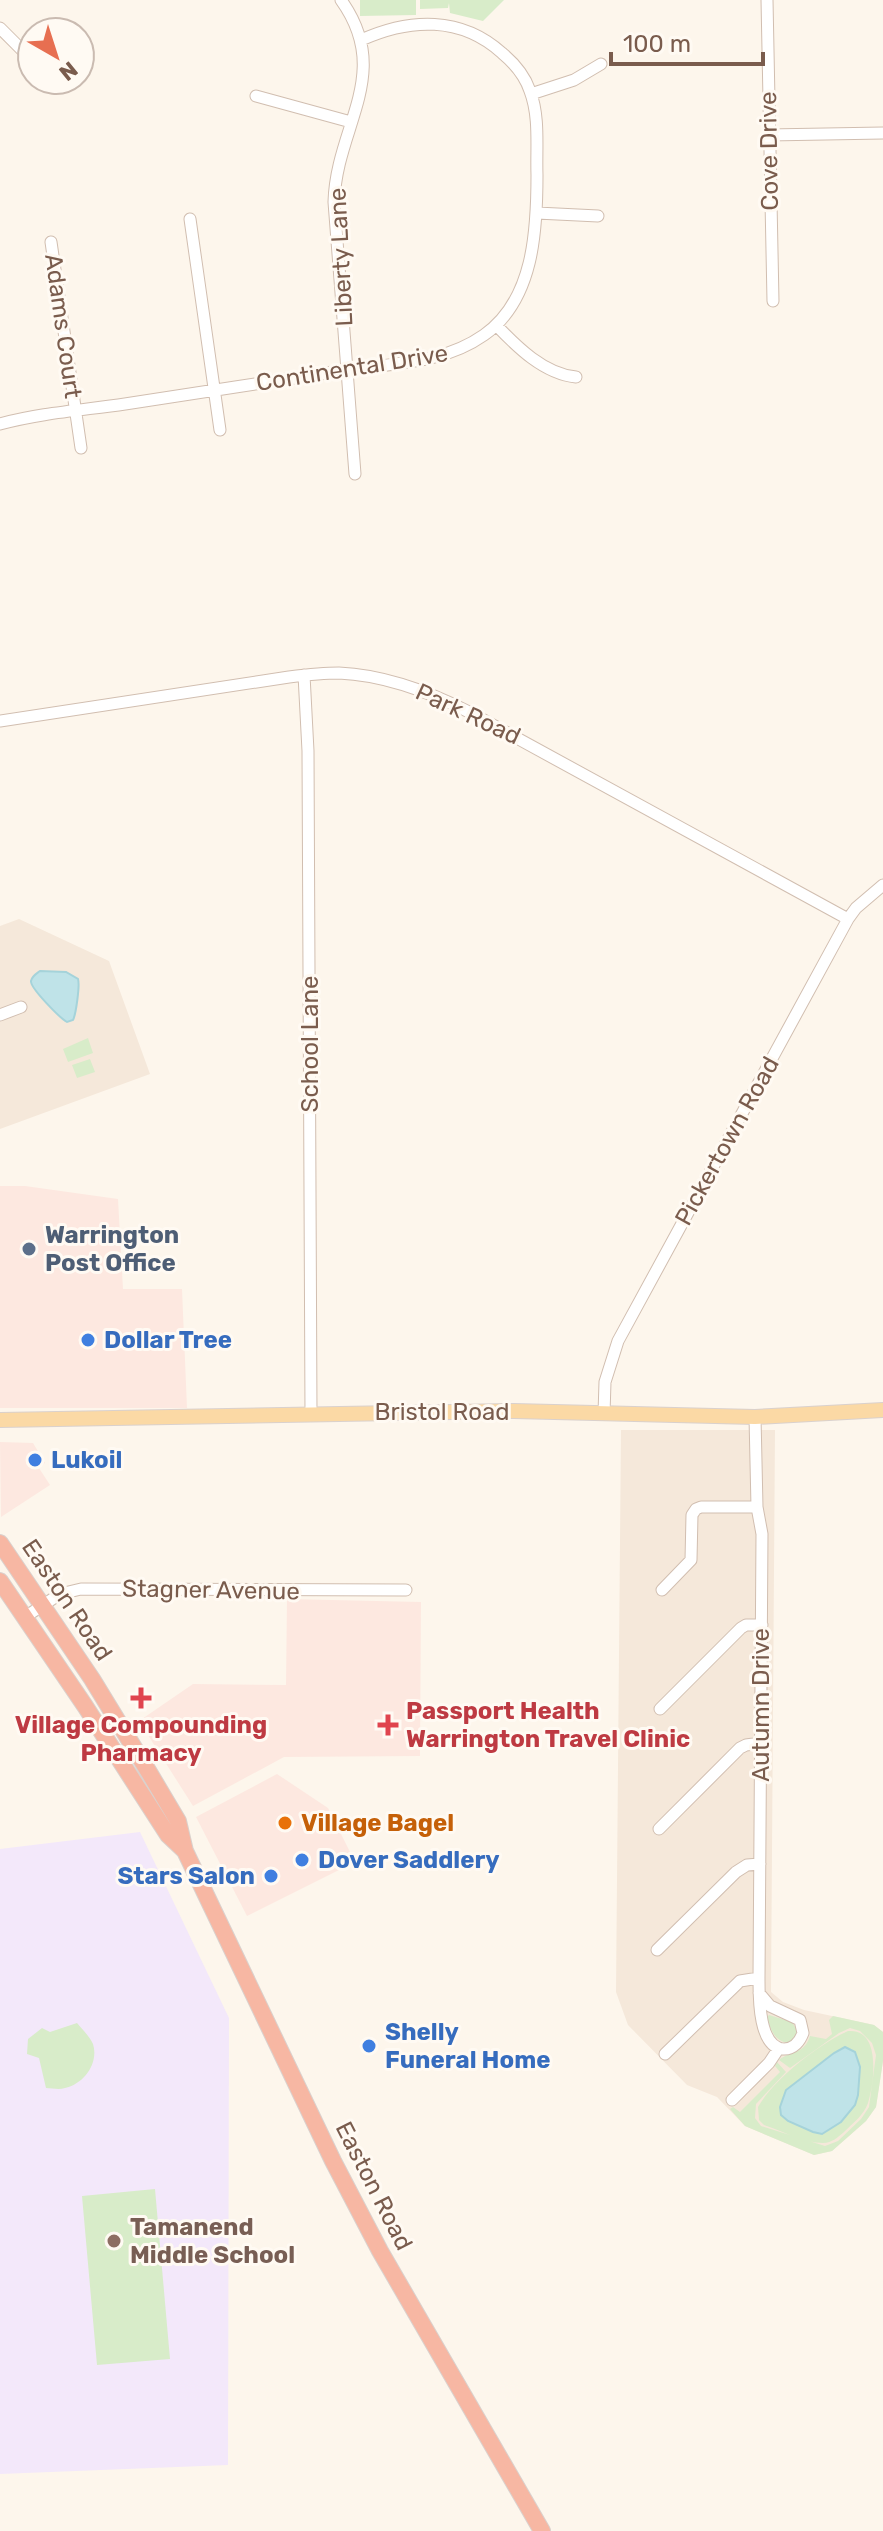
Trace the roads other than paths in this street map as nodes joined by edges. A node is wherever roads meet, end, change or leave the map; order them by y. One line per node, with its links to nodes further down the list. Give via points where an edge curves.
1 (341, 0): 4 (street, Liberty Lane)
2 (767, 0): 11 (street, Cove Drive)
3 (0, 28): 5 (street)
4 (361, 40): 7 (street, Continental Drive, via 427,24 467,29 517,67); 9 (street, Liberty Lane, via 362,83)
5 (16, 44)
6 (601, 64): 7 (street, via 574,80)
7 (531, 94): 12 (street, Continental Drive)
8 (256, 96): 9 (street)
9 (351, 122): 18 (street, Liberty Lane, via 334,202)
10 (883, 133): 11 (street)
11 (768, 135): 16 (street, Cove Drive)
12 (537, 213): 13 (street); 17 (street, Continental Drive, via 526,276)
13 (598, 216)
14 (190, 219): 20 (street)
15 (51, 242): 21 (street, Adams Court)
16 (773, 301)
17 (496, 325): 18 (street, Continental Drive, via 444,356); 19 (street, via 539,362)
18 (348, 370): 20 (street, Continental Drive); 25 (street, Liberty Lane)
19 (576, 377)
20 (215, 390): 21 (street, Continental Drive); 23 (street)
21 (76, 411): 22 (street, Continental Drive); 24 (street, Adams Court)
22 (0, 424)
23 (220, 430)
24 (81, 448)
25 (355, 474)
26 (304, 675): 27 (street, Park Road); 29 (street, Park Road, via 354,674 442,698); 33 (street, School Lane)
27 (0, 721)
28 (883, 885): 29 (street, Pickertown Road)
29 (848, 919): 34 (street, Pickertown Road, via 618,1341 605,1382)
30 (21, 1007): 31 (street)
31 (0, 1015)
32 (883, 1410): 35 (main road, Bristol Road)
33 (311, 1413): 34 (main road, Bristol Road); 36 (main road, Bristol Road)
34 (604, 1414): 35 (main road, Bristol Road)
35 (755, 1417): 37 (street, Autumn Drive)
36 (0, 1420)
37 (757, 1507): 41 (street, via 696,1509 691,1560); 44 (street, Autumn Drive)
38 (0, 1543): 42 (highway, Easton Road)
39 (0, 1581): 43 (highway, Easton Road)
40 (406, 1590): 42 (street, Stagner Avenue, via 81,1589)
41 (662, 1590)
42 (42, 1606): 43 (street, Stagner Avenue); 48 (highway, Easton Road, via 178,1821)
43 (25, 1617): 48 (highway, Easton Road, via 168,1835)
44 (762, 1625): 45 (street, via 741,1628); 46 (street, Autumn Drive)
45 (660, 1709)
46 (761, 1743): 47 (street, via 741,1748); 49 (street, Autumn Drive)
47 (659, 1829)
48 (185, 1851): 56 (highway, Easton Road, via 380,2251)
49 (760, 1864): 50 (street, via 736,1872); 51 (street, Autumn Drive)
50 (657, 1950)
51 (759, 1978): 52 (street, Autumn Drive); 54 (street, via 738,1982)
52 (759, 1993): 53 (street, Autumn Drive, via 763,2026); 53 (street, via 770,2006 802,2024 799,2041)
53 (779, 2048): 55 (street)
54 (665, 2054)
55 (732, 2100)
56 (542, 2531)

